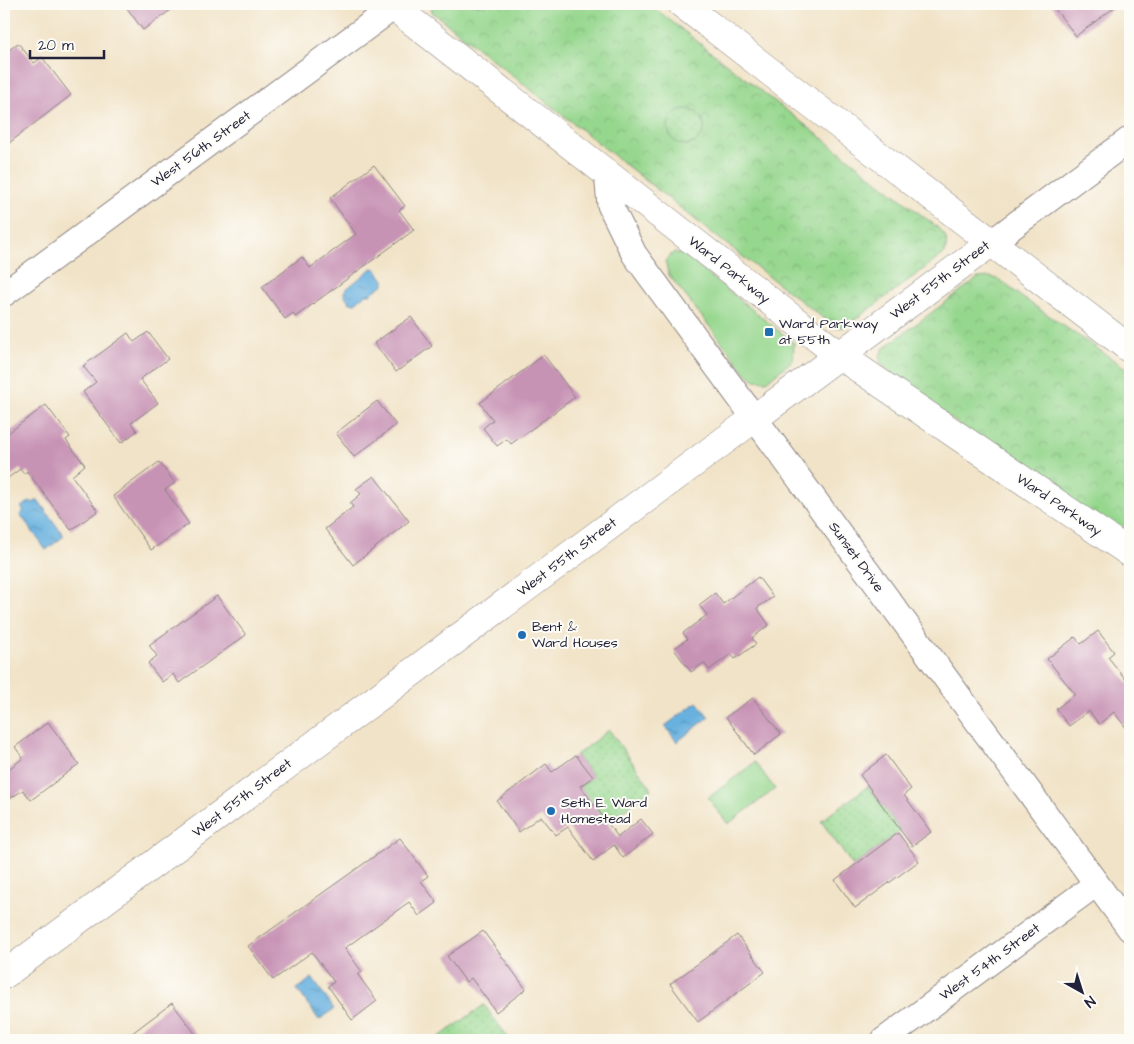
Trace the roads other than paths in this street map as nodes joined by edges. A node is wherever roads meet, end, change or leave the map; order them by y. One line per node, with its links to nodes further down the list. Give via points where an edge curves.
1 (682, 4): 5 (main road)
2 (394, 5): 4 (main road, Ward Parkway); 6 (street, West 56th Street)
3 (1130, 139): 5 (street, West 55th Street)
4 (607, 173): 8 (main road, Ward Parkway); 9 (street, Sunset Drive, via 610,205 634,254)
5 (992, 242): 7 (main road); 8 (main road, West 55th Street)
6 (4, 294)
7 (1130, 348)
8 (838, 356): 9 (main road, West 55th Street); 10 (main road, Ward Parkway)
9 (754, 418): 11 (street, Sunset Drive); 13 (main road, West 55th Street)
10 (1130, 553)
11 (1096, 884): 12 (street, Sunset Drive); 14 (street, West 54th Street)
12 (1130, 929)
13 (4, 975)
14 (884, 1040)

